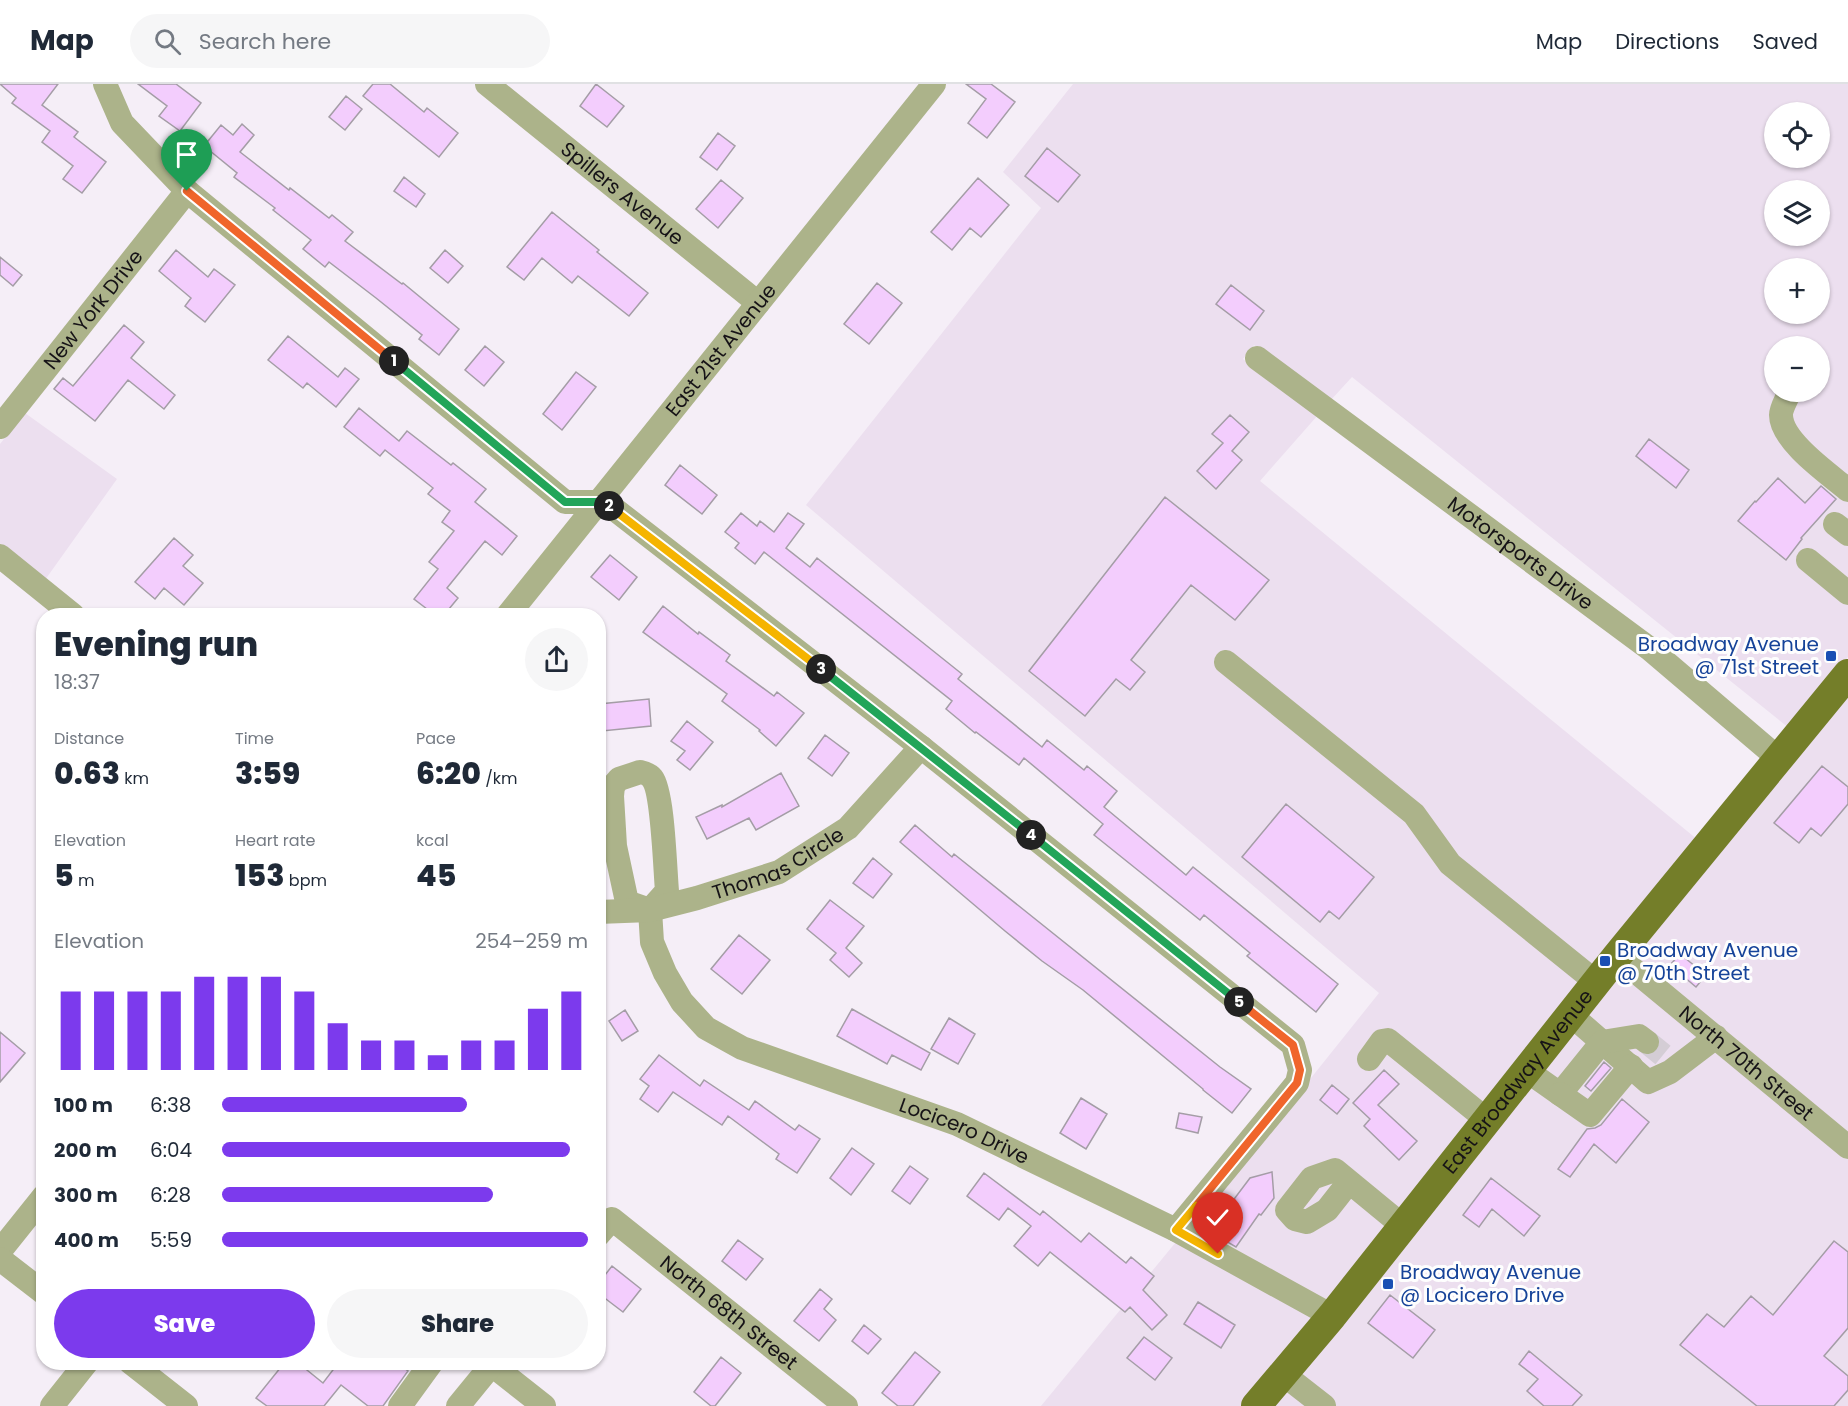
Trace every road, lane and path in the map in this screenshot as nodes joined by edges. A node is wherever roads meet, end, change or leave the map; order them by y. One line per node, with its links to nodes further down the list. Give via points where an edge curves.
1 (105, 84): 4 (street, via 122,123)
2 (487, 84): 5 (street, Spillers Avenue)
3 (934, 84): 5 (street, East 21st Avenue)
4 (187, 191): 8 (street, New York Drive); 10 (street, via 565,502)
5 (758, 303): 10 (street, East 21st Avenue)
6 (1257, 358): 19 (street, Motorsports Drive, via 1650,650)
7 (1786, 402): 9 (street, via 1781,415 1787,435)
8 (0, 427)
9 (1848, 490)
10 (599, 502): 15 (street, East 21st Avenue); 18 (street, via 613,508)
11 (0, 556): 14 (street)
12 (1808, 560): 13 (street)
13 (1848, 592)
14 (64, 608)
15 (514, 608)
16 (1226, 662): 23 (street, via 1414,814 1450,864)
17 (1848, 674): 19 (main road, East Broadway Avenue)
18 (921, 747): 20 (street, Thomas Circle, via 848,828 778,872); 38 (street, via 1293,1045 1300,1070 1297,1083)
19 (1778, 758): 22 (main road, East Broadway Avenue)
20 (650, 910): 20 (street, via 667,891 663,832 657,788 652,777 640,772 624,776 613,786 615,846 627,902); 21 (street, Thomas Circle); 38 (street, Locicero Drive, via 652,942 665,974 682,1002 706,1028 742,1048 957,1124)
21 (606, 912)
22 (1617, 956): 23 (main road, East Broadway Avenue); 25 (street, North 70th Street)
23 (1596, 982): 24 (main road, East Broadway Avenue)
24 (1570, 1015): 26 (street); 30 (main road, East Broadway Avenue)
25 (1716, 1037): 27 (street); 33 (street, North 70th Street)
26 (1602, 1042): 27 (street, via 1639,1036); 29 (street); 31 (street)
27 (1663, 1055): 29 (street, via 1670,1072 1648,1082)
28 (1369, 1059): 32 (street, via 1382,1041 1388,1040)
29 (1631, 1066): 31 (street, via 1590,1115)
30 (1527, 1070): 31 (street); 32 (main road, East Broadway Avenue)
31 (1560, 1094)
32 (1487, 1120): 36 (main road, East Broadway Avenue)
33 (1848, 1147)
34 (1349, 1182): 36 (street)
35 (36, 1206): 39 (street)
36 (1403, 1226): 42 (main road, East Broadway Avenue)
37 (606, 1228): 54 (street, North 68th Street)
38 (1176, 1230): 42 (street, Locicero Drive)
39 (0, 1251)
40 (0, 1258): 41 (street)
41 (36, 1287)
42 (1332, 1316): 48 (main road, East Broadway Avenue)
43 (81, 1370): 49 (street)
44 (140, 1370): 50 (street)
45 (426, 1370): 51 (street)
46 (487, 1370): 52 (street)
47 (501, 1370): 53 (street)
48 (1283, 1374): 55 (main road, East Broadway Avenue); 56 (street)
49 (52, 1406)
50 (186, 1406)
51 (400, 1406)
52 (458, 1406)
53 (544, 1406)
54 (846, 1406)
55 (1256, 1406)
56 (1324, 1406)

